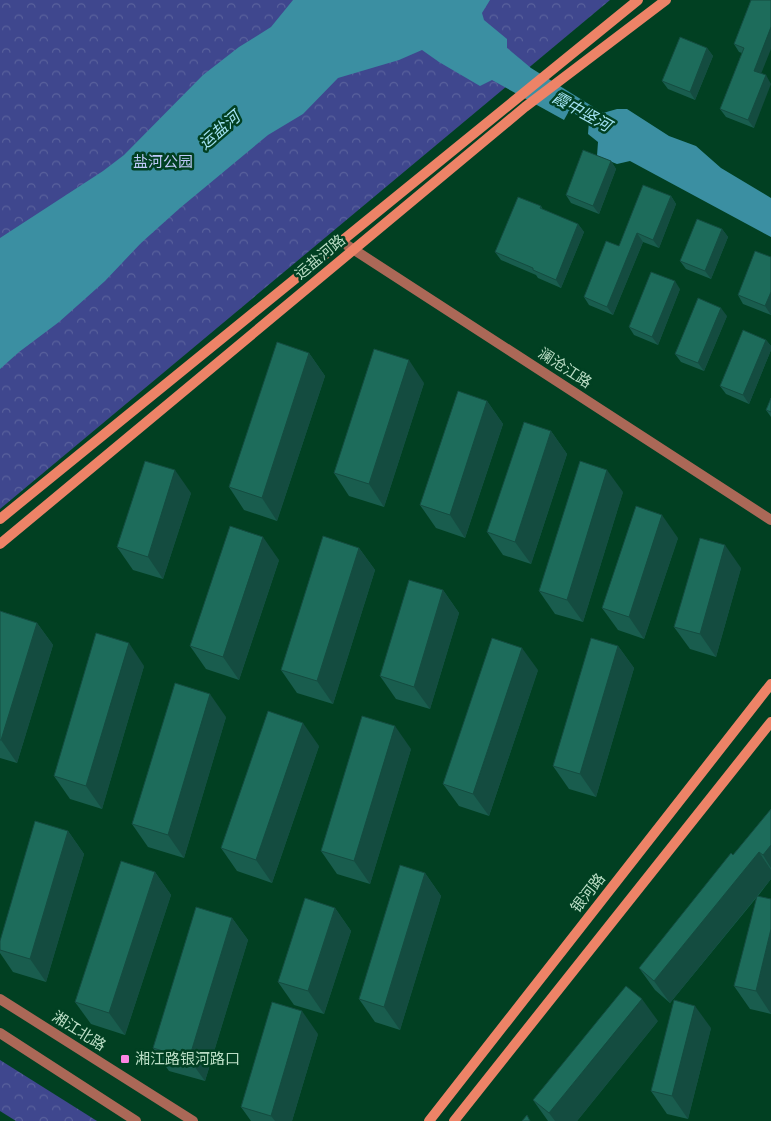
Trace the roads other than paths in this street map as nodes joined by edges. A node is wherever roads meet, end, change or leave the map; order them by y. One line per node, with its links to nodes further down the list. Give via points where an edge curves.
1 (638, 0): 3 (main road, 运盐河路)
2 (666, 0): 4 (main road, 运盐河路, via 525,107)
3 (342, 242): 4 (street, 澜沧江路); 5 (main road, 运盐河路)
4 (353, 249): 6 (street, 澜沧江路); 7 (main road, 运盐河路)
5 (0, 519)
6 (771, 520)
7 (0, 544)
8 (771, 684): 14 (main road, 银河路)
9 (771, 722): 15 (main road)
10 (0, 999): 13 (street, 湘江北路)
11 (0, 1033): 12 (street)
12 (136, 1121)
13 (193, 1121)
14 (429, 1121)
15 (454, 1121)

